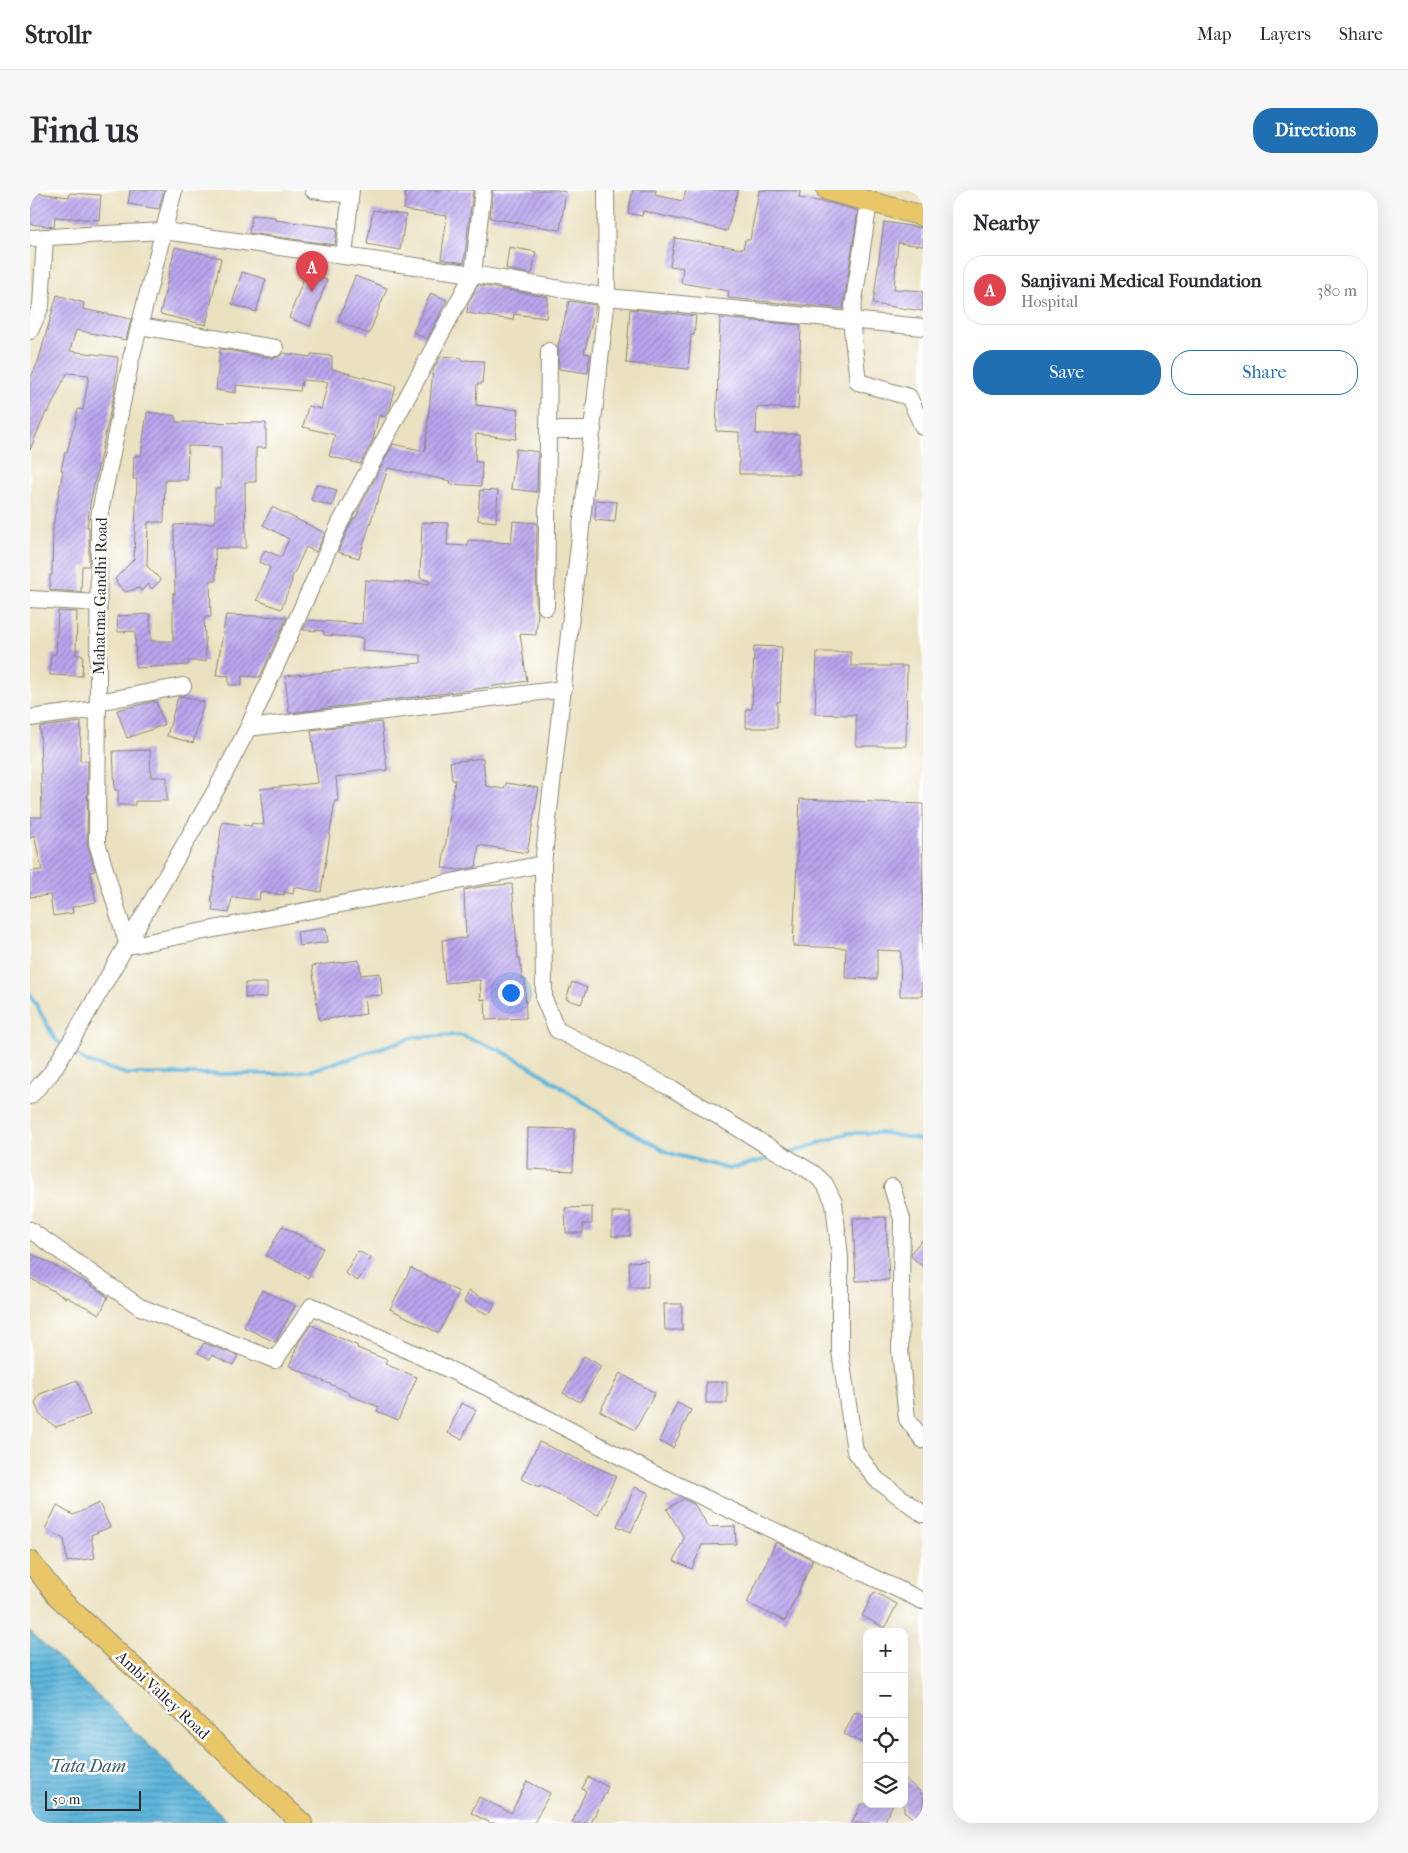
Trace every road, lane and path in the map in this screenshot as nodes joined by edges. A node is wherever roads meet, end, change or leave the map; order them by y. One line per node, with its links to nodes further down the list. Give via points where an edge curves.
1 (174, 190): 9 (street, Mahatma Gandhi Road)
2 (313, 190): 6 (street)
3 (483, 190): 12 (street)
4 (605, 190): 13 (street)
5 (827, 190): 7 (main road)
6 (351, 192): 11 (street)
7 (869, 202): 8 (main road); 14 (street)
8 (923, 216)
9 (164, 231): 10 (street); 11 (street); 15 (street, Mahatma Gandhi Road)
10 (37, 237): 17 (street, via 41,306)
11 (344, 256): 12 (street)
12 (473, 274): 13 (street); 30 (street, via 340,523)
13 (607, 297): 14 (street); 22 (street)
14 (851, 320): 16 (street); 20 (street, via 858,382 909,397)
15 (139, 326): 18 (street); 24 (street, Mahatma Gandhi Road, via 99,517)
16 (923, 328)
17 (30, 331)
18 (275, 348)
19 (549, 351): 21 (street)
20 (923, 427)
21 (548, 430): 22 (street); 25 (street)
22 (592, 430): 27 (street)
23 (30, 599): 24 (street)
24 (99, 604): 28 (street, Mahatma Gandhi Road)
25 (546, 607)
26 (183, 686): 28 (street)
27 (564, 689): 30 (street); 31 (street)
28 (98, 705): 29 (street); 32 (street, Mahatma Gandhi Road, via 97,843)
29 (30, 718)
30 (248, 728): 32 (street)
31 (543, 864): 32 (street); 37 (street, via 544,999 557,1030 672,1088 813,1173 825,1184 834,1203 840,1257 840,1351 855,1452 876,1479)
32 (128, 946): 33 (street, via 51,1073)
33 (30, 1096)
34 (892, 1187): 36 (street, via 902,1219 900,1350 907,1419)
35 (30, 1230): 39 (street, via 140,1308 275,1360 312,1306 491,1389 654,1474)
36 (923, 1440)
37 (923, 1514)
38 (30, 1561): 40 (main road, Ambi Valley Road, via 59,1598)
39 (923, 1601)
40 (302, 1823)

